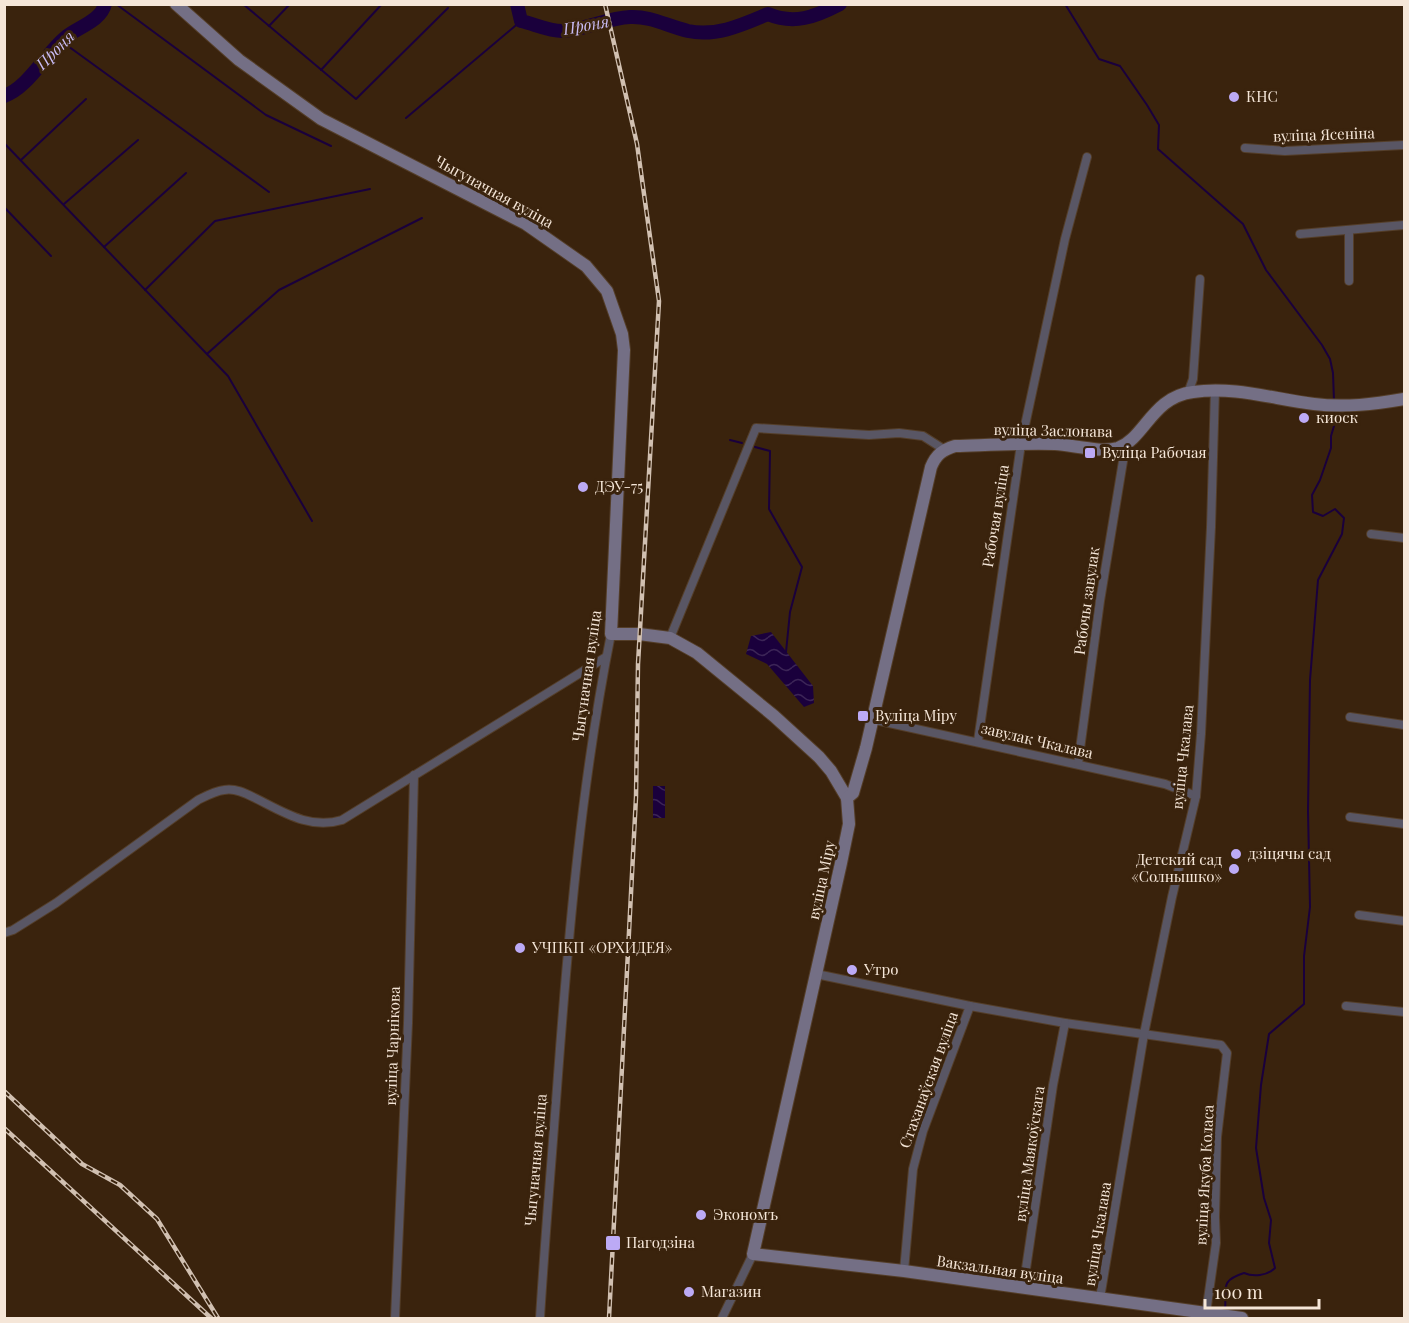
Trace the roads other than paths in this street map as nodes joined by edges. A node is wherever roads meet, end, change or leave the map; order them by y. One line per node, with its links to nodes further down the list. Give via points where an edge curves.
1 (176, 5): 18 (street, Чыгуначная вуліца, via 239,60 321,118 526,224 586,266 607,291 624,351)
2 (1404, 145): 3 (street, вуліца Ясеніна, via 1285,151)
3 (1245, 148)
4 (1087, 157): 14 (street, Рабочая вуліца, via 1065,239)
5 (1404, 225): 6 (street)
6 (1349, 230): 7 (street); 9 (street)
7 (1300, 234)
8 (1200, 279): 11 (street, via 1193,379)
9 (1349, 281)
10 (1215, 390): 11 (street, вуліца Заслонава); 12 (street, вуліца Заслонава, via 1334,405 1366,406); 27 (street, вуліца Чкалава, via 1202,734)
11 (1188, 393): 13 (street, вуліца Заслонава, via 1157,409)
12 (1404, 399)
13 (1126, 443): 14 (street, вуліца Заслонава, via 1104,449); 25 (street, Рабочы завулак)
14 (1021, 444): 15 (street, вуліца Заслонава, via 955,446); 24 (street, Рабочая вуліца)
15 (945, 450): 19 (street, via 923,436 899,433 869,435 756,428); 22 (street, вуліца Міру, via 936,456 931,467)
16 (1371, 534): 17 (street)
17 (1404, 538)
18 (611, 634): 19 (street); 20 (street, Чыгуначная вуліца)
19 (670, 638): 28 (street, via 697,653 774,716 825,764)
20 (606, 657): 26 (street); 46 (street, Чыгуначная вуліца, via 576,861)
21 (1350, 717): 23 (street)
22 (871, 718): 24 (street, завулак Чкалава); 28 (street, вуліца Міру, via 866,748 853,793)
23 (1404, 725)
24 (978, 741): 25 (street, завулак Чкалава)
25 (1078, 764): 27 (street, завулак Чкалава, via 1165,784)
26 (414, 775): 33 (street, via 330,824 301,820 241,791 226,789 212,793 56,903); 45 (street, вуліца Чарнікова)
27 (1196, 796): 39 (street, вуліца Чкалава)
28 (848, 798): 34 (street, вуліца Міру, via 849,824)
29 (1350, 817): 30 (street)
30 (1404, 824)
31 (1359, 915): 32 (street)
32 (1404, 921)
33 (4, 933)
34 (816, 974): 35 (street, Стаханаўская вуліца); 40 (street, вуліца Міру)
35 (970, 1006): 38 (street, Стаханаўская вуліца); 41 (street, Стаханаўская вуліца, via 923,1131 913,1169)
36 (1346, 1006): 37 (street)
37 (1404, 1012)
38 (1065, 1023): 39 (street, Стаханаўская вуліца); 42 (street, вуліца Маякоўскага)
39 (1144, 1034): 43 (street, вуліца Чкалава); 44 (street, вуліца Якуба Коласа, via 1221,1045 1227,1053 1217,1137 1216,1243)
40 (753, 1254): 41 (street, Вакзальная вуліца); 47 (street, вуліца Міру)
41 (904, 1271): 42 (street, Вакзальная вуліца)
42 (1023, 1289): 43 (street, Вакзальная вуліца)
43 (1100, 1298): 44 (street, Вакзальная вуліца)
44 (1206, 1313): 48 (street, Вакзальная вуліца)
45 (395, 1318)
46 (540, 1318)
47 (722, 1318)
48 (1242, 1318)

